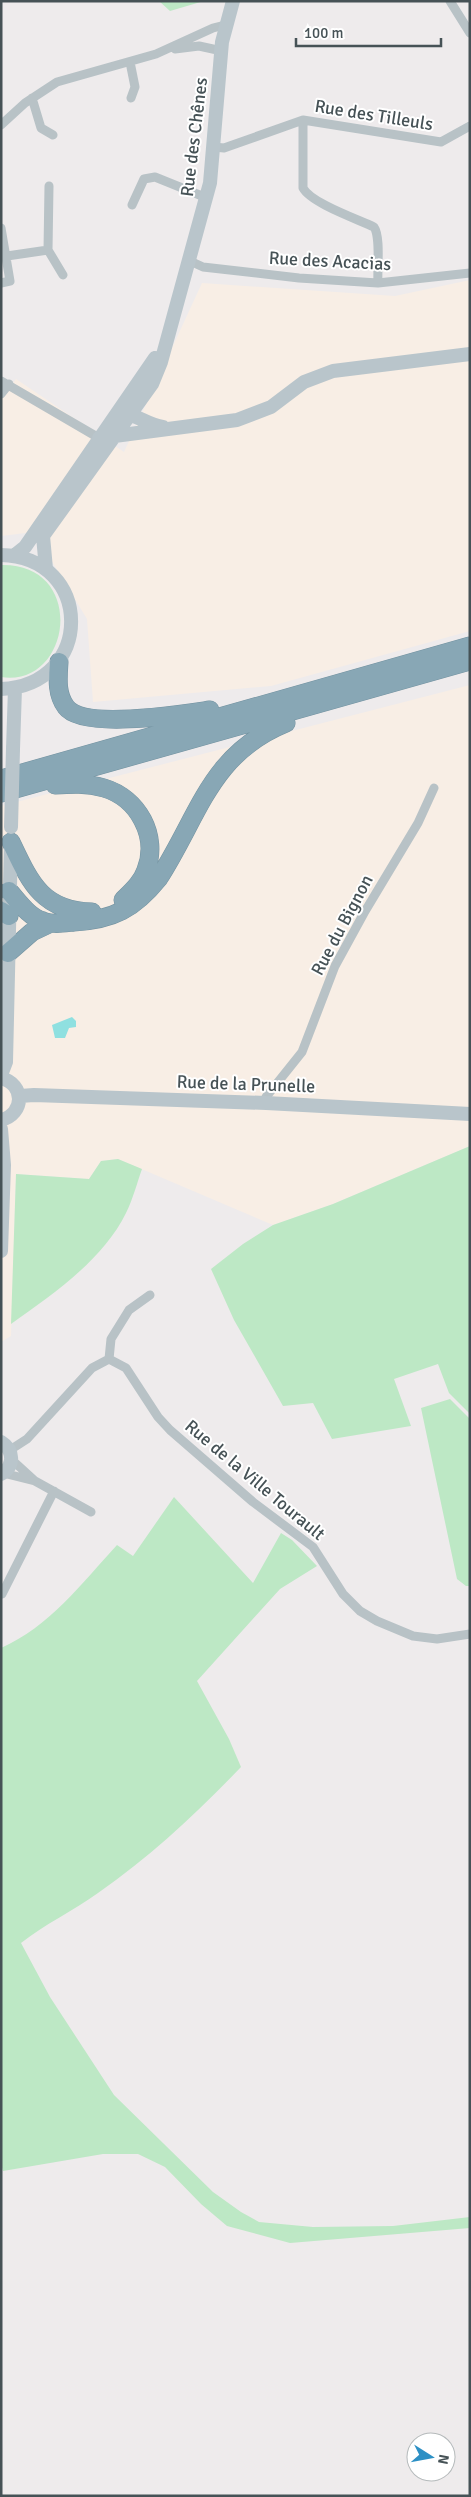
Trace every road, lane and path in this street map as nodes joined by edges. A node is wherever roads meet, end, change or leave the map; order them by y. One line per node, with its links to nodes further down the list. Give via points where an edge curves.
1 (233, 1): 3 (street, Rue des Chênes)
2 (450, 1): 4 (street)
3 (226, 25): 5 (street); 6 (street, Rue des Chênes)
4 (470, 33)
5 (168, 49): 6 (street, via 199,46); 7 (street)
6 (222, 51): 14 (street, Rue des Chênes)
7 (130, 62): 8 (street, via 57,82); 9 (street, via 135,87)
8 (32, 98): 11 (street); 13 (street, via 41,128)
9 (131, 98)
10 (303, 120): 12 (street, Rue des Tilleuls, via 441,142); 14 (street, Rue des Tilleuls, via 224,148); 25 (street, via 302,188 306,194 374,227 379,240)
11 (1, 125)
12 (470, 126)
13 (53, 135)
14 (214, 147): 16 (street, Rue des Chênes)
15 (48, 186): 19 (street)
16 (207, 198): 17 (street, via 155,177 144,178); 21 (street, Rue des Chênes)
17 (132, 205)
18 (1, 228): 20 (street)
19 (48, 250): 20 (street); 23 (street)
20 (7, 256): 24 (street, via 10,281)
21 (190, 261): 25 (street, Rue des Acacias, via 203,267); 26 (street, Rue des Chênes)
22 (470, 273): 25 (street, Rue des Acacias)
23 (63, 275)
24 (1, 283)
25 (378, 283)
26 (169, 333): 30 (street, Rue des Chênes); 30 (street, Rue des Chênes, via 152,384)
27 (470, 354): 31 (street, via 333,371 304,382 271,407 237,420)
28 (5, 382): 29 (street); 33 (street)
29 (1, 394)
30 (124, 414): 31 (street, via 153,426); 32 (street, Rue des Chênes); 33 (street, Rue des Chênes)
31 (173, 428): 32 (street)
32 (115, 437): 33 (street); 34 (street, Rue des Chênes)
33 (99, 438): 34 (street, via 102,445 74,484); 35 (street, Rue des Chênes, via 25,547)
34 (71, 495): 36 (street, Rue des Chênes, via 43,536)
35 (8, 555): 36 (street, via 26,558)
36 (46, 569): 38 (street, via 62,586 71,611 72,629)
37 (470, 646): 42 (highway)
38 (59, 662): 40 (street, via 32,684); 42 (highway, via 57,682 62,699 67,709 80,717 104,720 226,707)
39 (470, 662): 41 (highway)
40 (8, 689): 47 (street, bridge, via 14,749)
41 (356, 694): 44 (highway); 50 (highway, via 265,732 235,754 213,782 159,878 136,903 108,918)
42 (250, 708): 43 (highway)
43 (1, 779)
44 (34, 783): 46 (highway); 47 (highway, via 92,785 127,800 144,821 148,834 146,870 141,881 121,902 94,912 70,910 48,900 32,884)
45 (434, 788): 54 (street, Rue du Bignon, via 418,823 335,966 302,1052 266,1097)
46 (1, 793)
47 (11, 835): 48 (street)
48 (10, 891): 49 (street); 50 (highway, via 30,913)
49 (5, 914): 51 (street)
50 (52, 923): 51 (highway, via 32,932)
51 (8, 954): 52 (street, via 6,1062)
52 (1, 1076): 53 (street, via 14,1083)
53 (20, 1096): 54 (street, Rue de la Prunelle); 56 (street, via 13,1115)
54 (266, 1103): 55 (street, Rue de la Prunelle)
55 (470, 1114)
56 (1, 1120)
57 (1, 1130): 58 (street, via 4,1165)
58 (1, 1251)
59 (150, 1295): 60 (street, via 129,1310 111,1339)
60 (109, 1359): 61 (street, via 92,1368 27,1439); 67 (street, Rue de la Ville Tourault, via 126,1368 170,1430 253,1502 313,1547 343,1594 360,1612 413,1636 437,1639)
61 (8, 1451): 62 (street); 63 (street)
62 (2, 1474): 63 (street)
63 (35, 1481): 64 (street)
64 (54, 1490): 65 (street); 66 (street)
65 (92, 1512)
66 (2, 1594)
67 (470, 1634)

